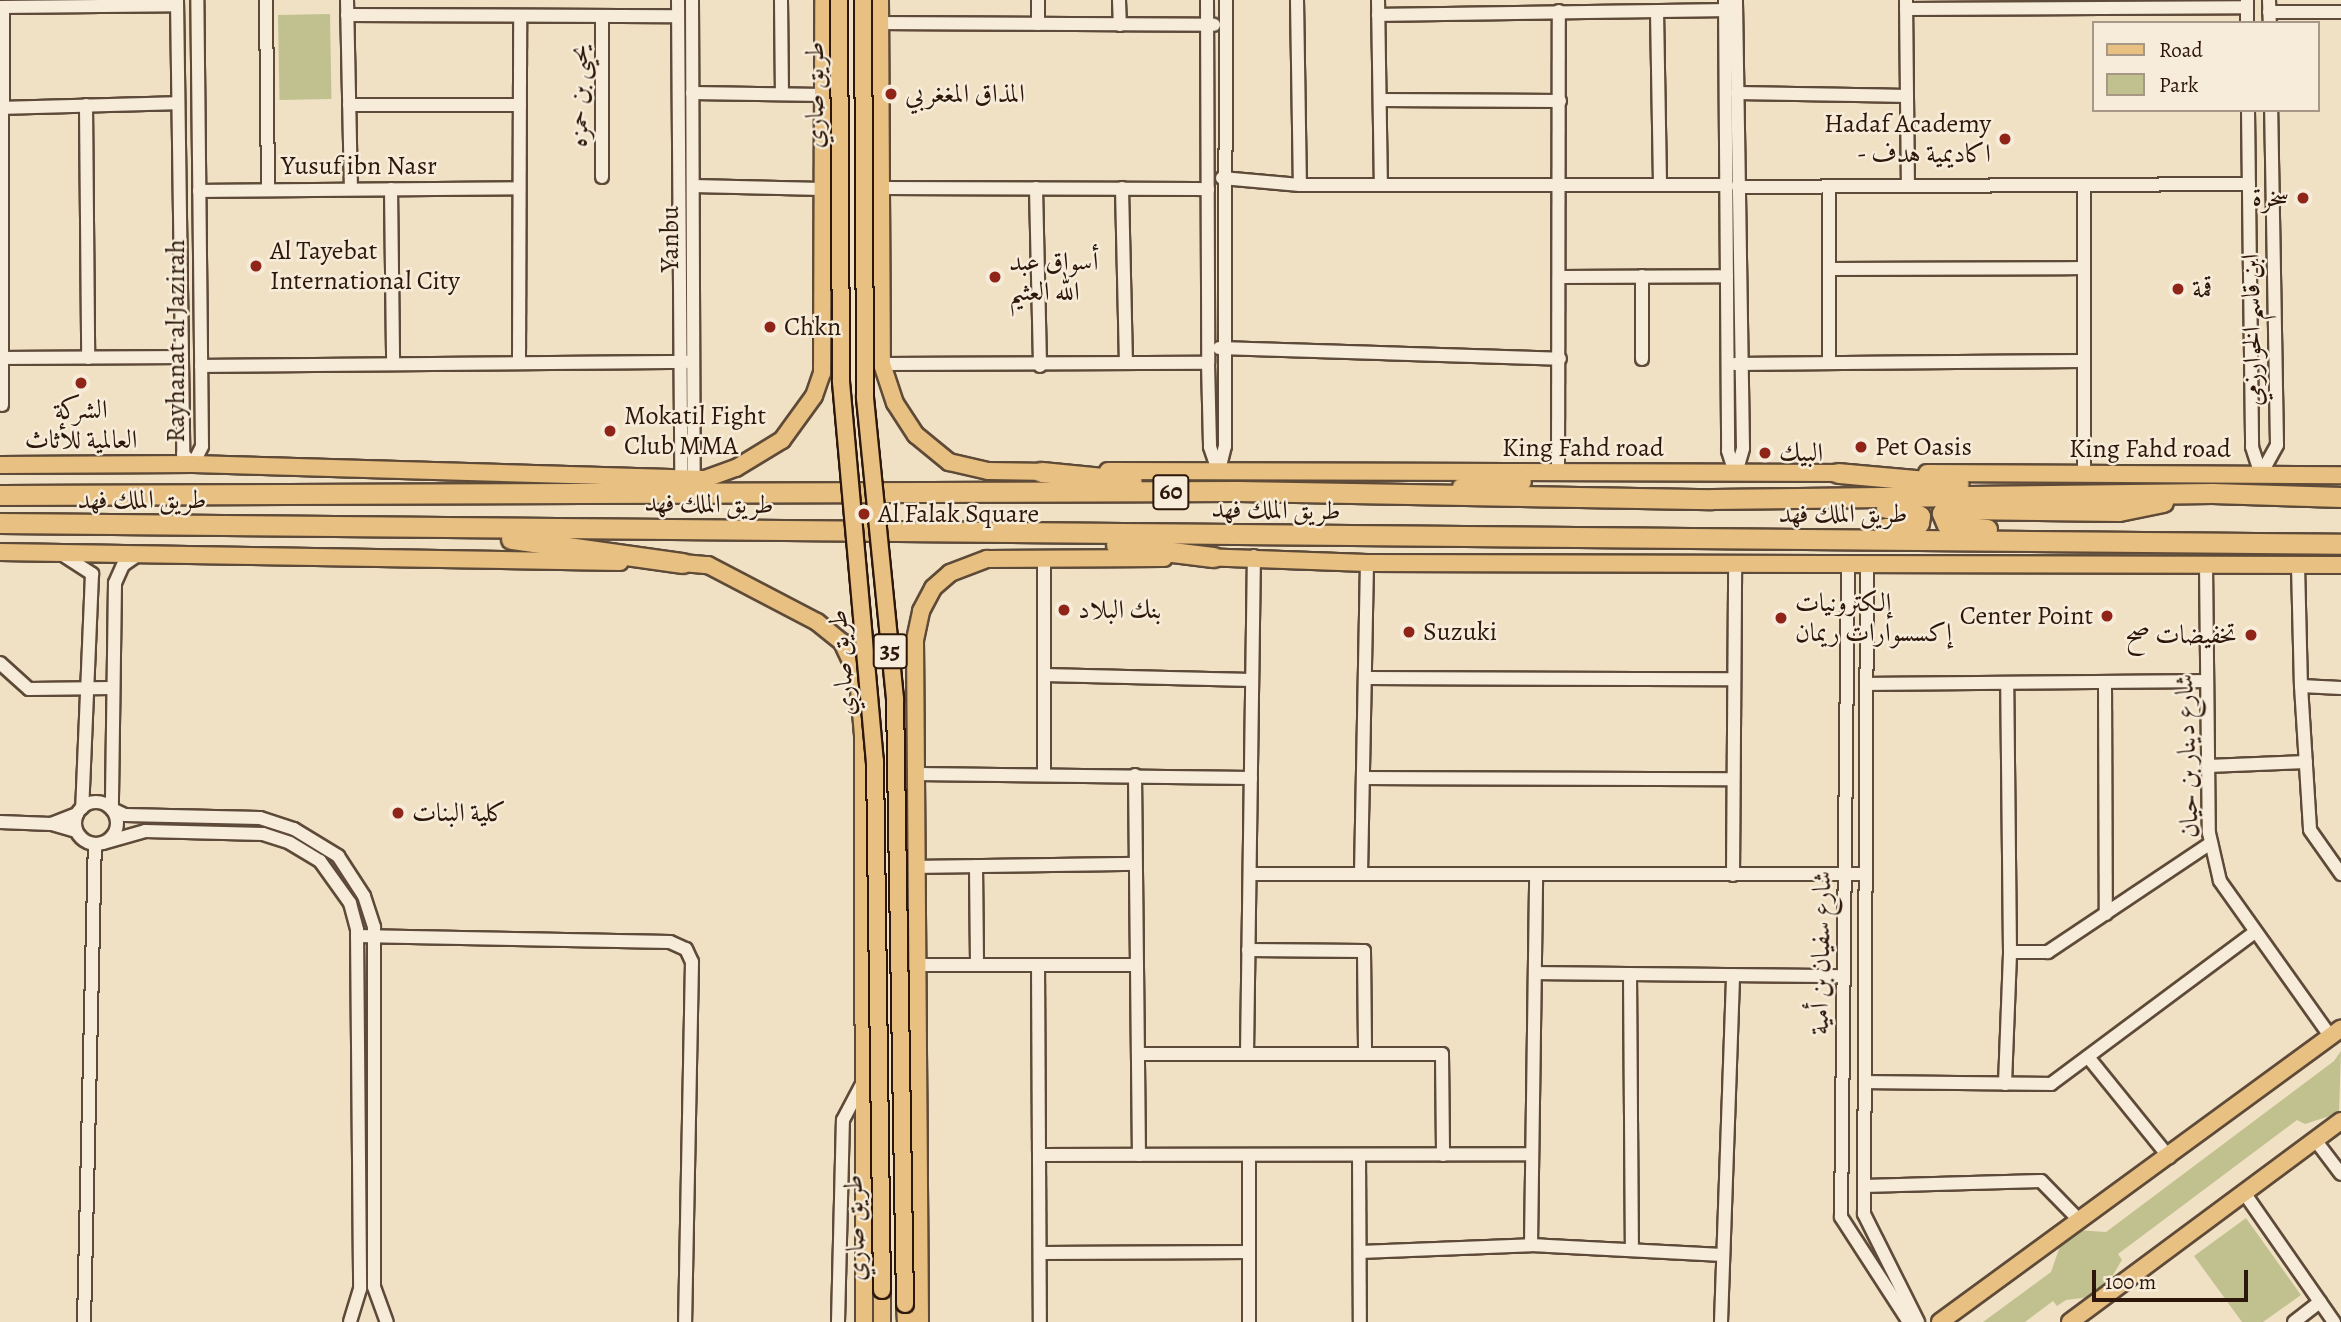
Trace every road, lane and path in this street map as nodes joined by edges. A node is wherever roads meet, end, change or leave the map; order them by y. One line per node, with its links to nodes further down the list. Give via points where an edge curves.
1 (197, 0): 77 (street, Rayhanat al Jazirah)
2 (267, 0): 76 (street)
3 (347, 0): 31 (street)
4 (678, 0): 35 (street, Yanbu)
5 (692, 0): 41 (street, Yanbu)
6 (781, 0): 43 (street)
7 (823, 0): 44 (main road)
8 (839, 0): 231 (main road, طريق صاري / 35, bridge, via 841,382 875,761)
9 (863, 0): 232 (main road, طريق صاري / 35, bridge, via 865,398 895,699)
10 (880, 0): 36 (main road)
11 (1038, 0): 37 (street)
12 (1119, 0): 38 (street)
13 (1207, 0): 39 (street)
14 (1226, 0): 40 (street)
15 (1297, 0): 59 (street)
16 (1378, 0): 32 (street)
17 (1737, 0): 42 (street)
18 (177, 2): 19 (street); 48 (street, Rayhanat al Jazirah)
19 (90, 3): 25 (street)
20 (1906, 4): 21 (street); 45 (street)
21 (2080, 4): 22 (street)
22 (2169, 4): 23 (street)
23 (2247, 4)
24 (1725, 5): 28 (street); 65 (street)
25 (1, 7): 52 (street)
26 (1469, 7): 27 (street); 32 (street)
27 (1559, 11): 28 (street); 47 (street)
28 (1657, 11): 62 (street)
29 (2269, 12): 30 (street)
30 (2341, 12)
31 (347, 15): 33 (street); 49 (street)
32 (1378, 15): 46 (street)
33 (520, 16): 34 (street); 50 (street)
34 (602, 16): 35 (street); 55 (street, يحيى بن حمزه)
35 (678, 16): 92 (street, Yanbu)
36 (880, 23): 37 (street); 68 (main road)
37 (1038, 24): 38 (street)
38 (1120, 25): 39 (street)
39 (1206, 25): 40 (street); 75 (street)
40 (1225, 25): 56 (street)
41 (692, 93): 43 (street); 64 (street, Yanbu)
42 (1737, 93): 45 (street); 65 (street)
43 (782, 94): 44 (street)
44 (824, 95): 74 (main road)
45 (1907, 96): 63 (street)
46 (1380, 100): 47 (street); 60 (street)
47 (1559, 101): 61 (street)
48 (178, 103): 51 (street); 88 (street, Rayhanat al Jazirah)
49 (349, 105): 50 (street); 72 (street)
50 (520, 105): 67 (street)
51 (86, 106): 52 (street); 87 (street)
52 (1, 108): 57 (street)
53 (2248, 112): 58 (street, ابن قاسم الخوارزمي)
54 (2271, 112): 113 (street, ابن قاسم الخوارزمي, via 2277,444)
55 (602, 177)
56 (1222, 178): 59 (street); 85 (street)
57 (0, 182): 79 (street)
58 (2249, 184): 71 (street); 113 (street, ابن قاسم الخوارزمي, via 2252,447)
59 (1300, 185): 60 (street)
60 (1381, 185): 61 (street)
61 (1560, 185): 62 (street); 81 (street)
62 (1660, 185): 65 (street)
63 (1909, 185): 66 (street); 71 (street)
64 (693, 186): 74 (street); 92 (street, Yanbu)
65 (1733, 186): 66 (street); 83 (street); 99 (street)
66 (1829, 186): 80 (street)
67 (519, 188): 73 (street, Yusuf ibn Nasr); 93 (street)
68 (881, 188): 69 (street); 100 (main road)
69 (1036, 188): 70 (street); 102 (street)
70 (1122, 188): 75 (street); 94 (street)
71 (2084, 188): 78 (street)
72 (351, 189): 73 (street, Yusuf ibn Nasr); 76 (street, Yusuf ibn Nasr)
73 (391, 189): 97 (street)
74 (823, 189): 115 (main road, via 825,336 814,396 782,440 736,468)
75 (1208, 189): 84 (street)
76 (268, 190): 77 (street, Yusuf ibn Nasr)
77 (199, 191): 101 (street, Rayhanat al Jazirah)
78 (2083, 268): 80 (street); 91 (street)
79 (1, 269): 86 (street)
80 (1829, 269): 96 (street)
81 (1561, 276): 82 (street); 89 (street)
82 (1642, 276): 83 (street); 90 (street)
83 (1727, 276): 98 (street)
84 (1208, 347): 85 (street); 95 (street)
85 (1224, 349): 89 (street); 106 (street, via 1225,446)
86 (1, 358): 87 (street); 103 (street)
87 (88, 358): 88 (street)
88 (182, 358): 104 (street, Rayhanat al Jazirah, via 183,454)
89 (1560, 359): 108 (street)
90 (1642, 359)
91 (2081, 361): 96 (street); 112 (street)
92 (687, 362): 93 (street); 115 (street, Yanbu)
93 (519, 363): 97 (street)
94 (1126, 363): 95 (street); 102 (street)
95 (1208, 363): 106 (street, via 1210,447)
96 (1829, 363): 99 (street)
97 (393, 364): 101 (street)
98 (1727, 364): 99 (street); 110 (street, via 1728,451)
99 (1741, 364): 110 (street, via 1743,448)
100 (882, 365): 102 (street); 107 (main road, King Fahd road, via 900,412 932,451 968,469)
101 (201, 366): 104 (street, Rayhanat al Jazirah, via 202,446)
102 (1040, 366)
103 (2, 405)
104 (193, 464): 105 (main road); 115 (main road)
105 (0, 465)
106 (1219, 470): 107 (main road, King Fahd road); 108 (main road, King Fahd road)
107 (1041, 472): 116 (highway)
108 (1558, 473): 109 (main road, King Fahd road)
109 (1644, 473): 110 (main road, King Fahd road); 117 (main road, طريق الملك فهد)
110 (1735, 473): 111 (main road, King Fahd road)
111 (1838, 473): 112 (main road, King Fahd road); 120 (highway)
112 (2084, 473): 113 (main road, King Fahd road)
113 (2261, 474): 114 (main road, King Fahd road)
114 (2341, 475)
115 (693, 478)
116 (1238, 491): 117 (highway, طريق الملك فهد / 60); 118 (highway, طريق الملك فهد / 60)
117 (1392, 492): 122 (highway, طريق الملك فهد / 60)
118 (0, 493)
119 (2212, 493): 120 (highway, طريق الملك فهد / 60); 121 (highway, طريق الملك فهد / 60); 127 (highway, via 2119,511 1956,509 1942,513 1947,525 1970,529)
120 (2072, 494): 122 (highway, طريق الملك فهد / 60)
121 (2341, 497)
122 (1712, 499): 126 (highway, via 1757,505 1905,508 1920,516 1919,523 1909,528 1694,532)
123 (0, 526): 124 (highway, طريق الملك فهد / 60)
124 (434, 528): 125 (highway, طريق الملك فهد / 60); 135 (highway)
125 (1025, 534): 126 (highway, طريق الملك فهد / 60); 133 (highway)
126 (1636, 539): 127 (highway, طريق الملك فهد / 60)
127 (2192, 542): 128 (highway, طريق الملك فهد / 60)
128 (2341, 544)
129 (0, 552): 130 (main road)
130 (60, 553): 131 (main road); 155 (street, via 92,574)
131 (139, 554): 135 (main road); 153 (street, via 123,565 115,583)
132 (1254, 556): 133 (main road, طريق الملك فهد); 136 (main road, طريق الملك فهد); 147 (street)
133 (1213, 557): 134 (main road, طريق الملك فهد)
134 (1044, 559): 144 (street); 158 (main road, طريق الملك فهد, via 987,559 950,573 933,588 921,611 915,640)
135 (682, 563): 200 (main road, via 708,565 817,622 842,642 858,677 863,735)
136 (1367, 563): 137 (main road, طريق الملك فهد); 145 (street)
137 (1735, 564): 138 (main road, طريق الملك فهد); 146 (street)
138 (1848, 564): 139 (main road, طريق الملك فهد); 180 (street, شارع سفيان بن أمية)
139 (1867, 564): 140 (main road, طريق الملك فهد); 150 (street, شارع سفيان بن أمية)
140 (2206, 565): 141 (main road, طريق الملك فهد); 148 (street, شارع دينار بن حيان)
141 (2298, 565): 142 (main road, طريق الملك فهد); 152 (street)
142 (2341, 565)
143 (0, 663): 155 (street, via 29,689)
144 (1044, 675): 147 (street); 159 (street)
145 (1365, 678): 146 (street); 162 (street)
146 (1734, 679): 163 (street)
147 (1252, 680): 161 (street)
148 (2207, 681): 149 (street); 157 (street, شارع دينار بن حيان)
149 (2105, 683): 151 (street); 181 (street)
150 (1866, 684): 151 (street); 177 (street, شارع سفيان بن أمية)
151 (2007, 685): 186 (street)
152 (2301, 686): 154 (street); 156 (street)
153 (111, 688): 155 (street); 164 (street)
154 (2341, 688)
155 (88, 690): 165 (street)
156 (2306, 762): 157 (street); 173 (street, via 2310,830)
157 (2208, 766): 169 (street, شارع دينار بن حيان)
158 (916, 774): 159 (street); 174 (main road, طريق الملك فهد)
159 (1044, 775): 160 (street)
160 (1135, 775): 161 (street); 171 (street)
161 (1251, 778): 175 (street)
162 (1363, 778): 163 (street); 176 (street)
163 (1734, 779): 179 (street)
164 (112, 809): 165 (street, via 97,802); 170 (street, via 117,824); 184 (street, via 125,815 260,818 301,832 338,856 364,896)
165 (79, 811): 167 (street); 168 (street)
166 (0, 822): 167 (street)
167 (51, 824): 168 (street)
168 (76, 831): 170 (street)
169 (2211, 843): 181 (street); 182 (street, شارع دينار بن حيان, via 2220,881)
170 (99, 844): 183 (street, via 145,831 190,830 263,834 290,843 320,860 339,884 350,903); 225 (street)
171 (1135, 864): 172 (street); 190 (street)
172 (976, 866): 174 (street); 188 (street)
173 (2339, 866)
174 (917, 867): 187 (main road, طريق الملك فهد)
175 (1250, 874): 176 (street); 185 (street)
176 (1362, 874): 178 (street)
177 (1866, 874): 180 (street); 201 (street, شارع سفيان بن أمية)
178 (1536, 875): 179 (street); 191 (street)
179 (1733, 875): 180 (street)
180 (1844, 875): 194 (street, شارع سفيان بن أمية)
181 (2106, 914): 186 (street, via 2048,952)
182 (2255, 932): 195 (street, شارع دينار بن حيان); 199 (street)
183 (357, 936): 184 (street); 204 (street)
184 (374, 936): 205 (street); 228 (street, via 670,942 686,949 692,962)
185 (1248, 950): 197 (street); 198 (street, via 1364,951)
186 (2010, 952): 202 (street)
187 (918, 965): 188 (street); 233 (main road, طريق الملك فهد)
188 (977, 965): 189 (street)
189 (1038, 965): 190 (street); 208 (street)
190 (1137, 965): 196 (street)
191 (1536, 972): 192 (street); 207 (street)
192 (1630, 974): 193 (street); 219 (street)
193 (1732, 975): 194 (street); 223 (street)
194 (1843, 976): 238 (street, شارع سفيان بن أمية, via 1841,1217)
195 (2336, 1032): 213 (main road)
196 (1138, 1054): 197 (street); 209 (street)
197 (1247, 1054): 198 (street)
198 (1365, 1054): 210 (street, via 1442,1054)
199 (2088, 1057): 202 (street, via 2051,1084); 213 (street)
200 (863, 1082): 229 (street, via 843,1120); 230 (main road)
201 (1864, 1082): 202 (street); 215 (street, شارع سفيان بن أمية)
202 (2005, 1084)
203 (2341, 1121): 206 (main road)
204 (357, 1139): 205 (street); 226 (street, via 360,1289)
205 (373, 1139): 227 (street, via 374,1287)
206 (2316, 1141): 214 (street); 216 (main road)
207 (1532, 1154): 210 (street); 218 (street)
208 (1042, 1155): 209 (street); 222 (street)
209 (1139, 1155): 211 (street)
210 (1443, 1155): 212 (street)
211 (1249, 1156): 212 (street); 220 (street)
212 (1359, 1156): 221 (street)
213 (2169, 1157): 217 (main road)
214 (2341, 1174)
215 (1864, 1186): 217 (street, via 2041,1181); 239 (street, شارع سفيان بن أمية, via 1864,1214)
216 (2245, 1194): 224 (street); 241 (main road)
217 (2080, 1220): 240 (main road)
218 (1531, 1245): 219 (street); 221 (street)
219 (1632, 1250): 223 (street)
220 (1249, 1252): 222 (street); 235 (street)
221 (1360, 1252): 236 (street)
222 (1041, 1253): 234 (street)
223 (1723, 1255): 237 (street)
224 (2320, 1302): 242 (street); 243 (street)
225 (84, 1322)
226 (350, 1322)
227 (387, 1322)
228 (685, 1322)
229 (838, 1322)
230 (864, 1322)
231 (882, 1322)
232 (905, 1322)
233 (920, 1322)
234 (1040, 1322)
235 (1249, 1322)
236 (1360, 1322)
237 (1721, 1322)
238 (1909, 1322)
239 (1918, 1322)
240 (1940, 1322)
241 (2070, 1322)
242 (2294, 1322)
243 (2334, 1322)

